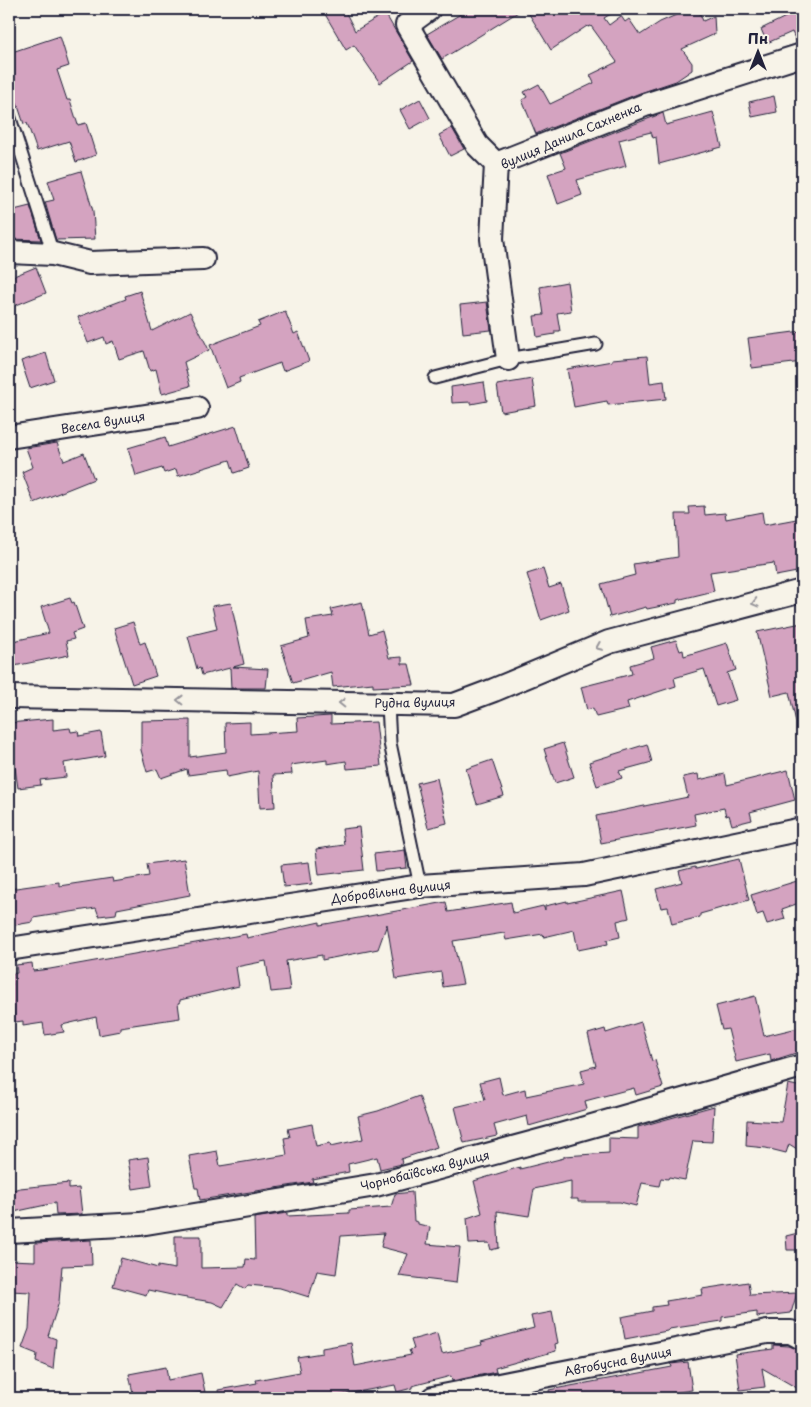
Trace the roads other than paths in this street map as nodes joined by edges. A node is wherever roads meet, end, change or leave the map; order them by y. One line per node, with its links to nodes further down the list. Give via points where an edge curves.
1 (429, 9): 2 (street)
2 (401, 17): 5 (street, via 477,145)
3 (802, 55): 5 (street, вулиця Данила Сахненка, via 645,105)
4 (9, 115): 7 (lane)
5 (496, 164): 10 (street, вулиця Данила Сахненка, via 492,239)
6 (9, 252): 7 (street)
7 (53, 254): 8 (street, via 90,263)
8 (203, 259)
9 (596, 344): 10 (lane)
10 (508, 359): 11 (lane)
11 (435, 378)
12 (197, 408): 13 (street, Весела вулиця)
13 (9, 437)
14 (802, 591): 16 (street, Рудна вулиця, one-way to 16, via 609,642 454,705)
15 (9, 697): 16 (street, Рудна вулиця, one-way to 15)
16 (388, 704): 18 (lane, via 390,742)
17 (802, 829): 18 (street, Добровільна вулиця, via 584,875)
18 (420, 886): 19 (street, Добровільна вулиця)
19 (9, 949)
20 (802, 1066): 21 (street, Чорнобаївська вулиця, via 376,1185 140,1224)
21 (9, 1231)
22 (802, 1338): 23 (street, Автобусна вулиця, via 791,1332 767,1332)
23 (433, 1398)

